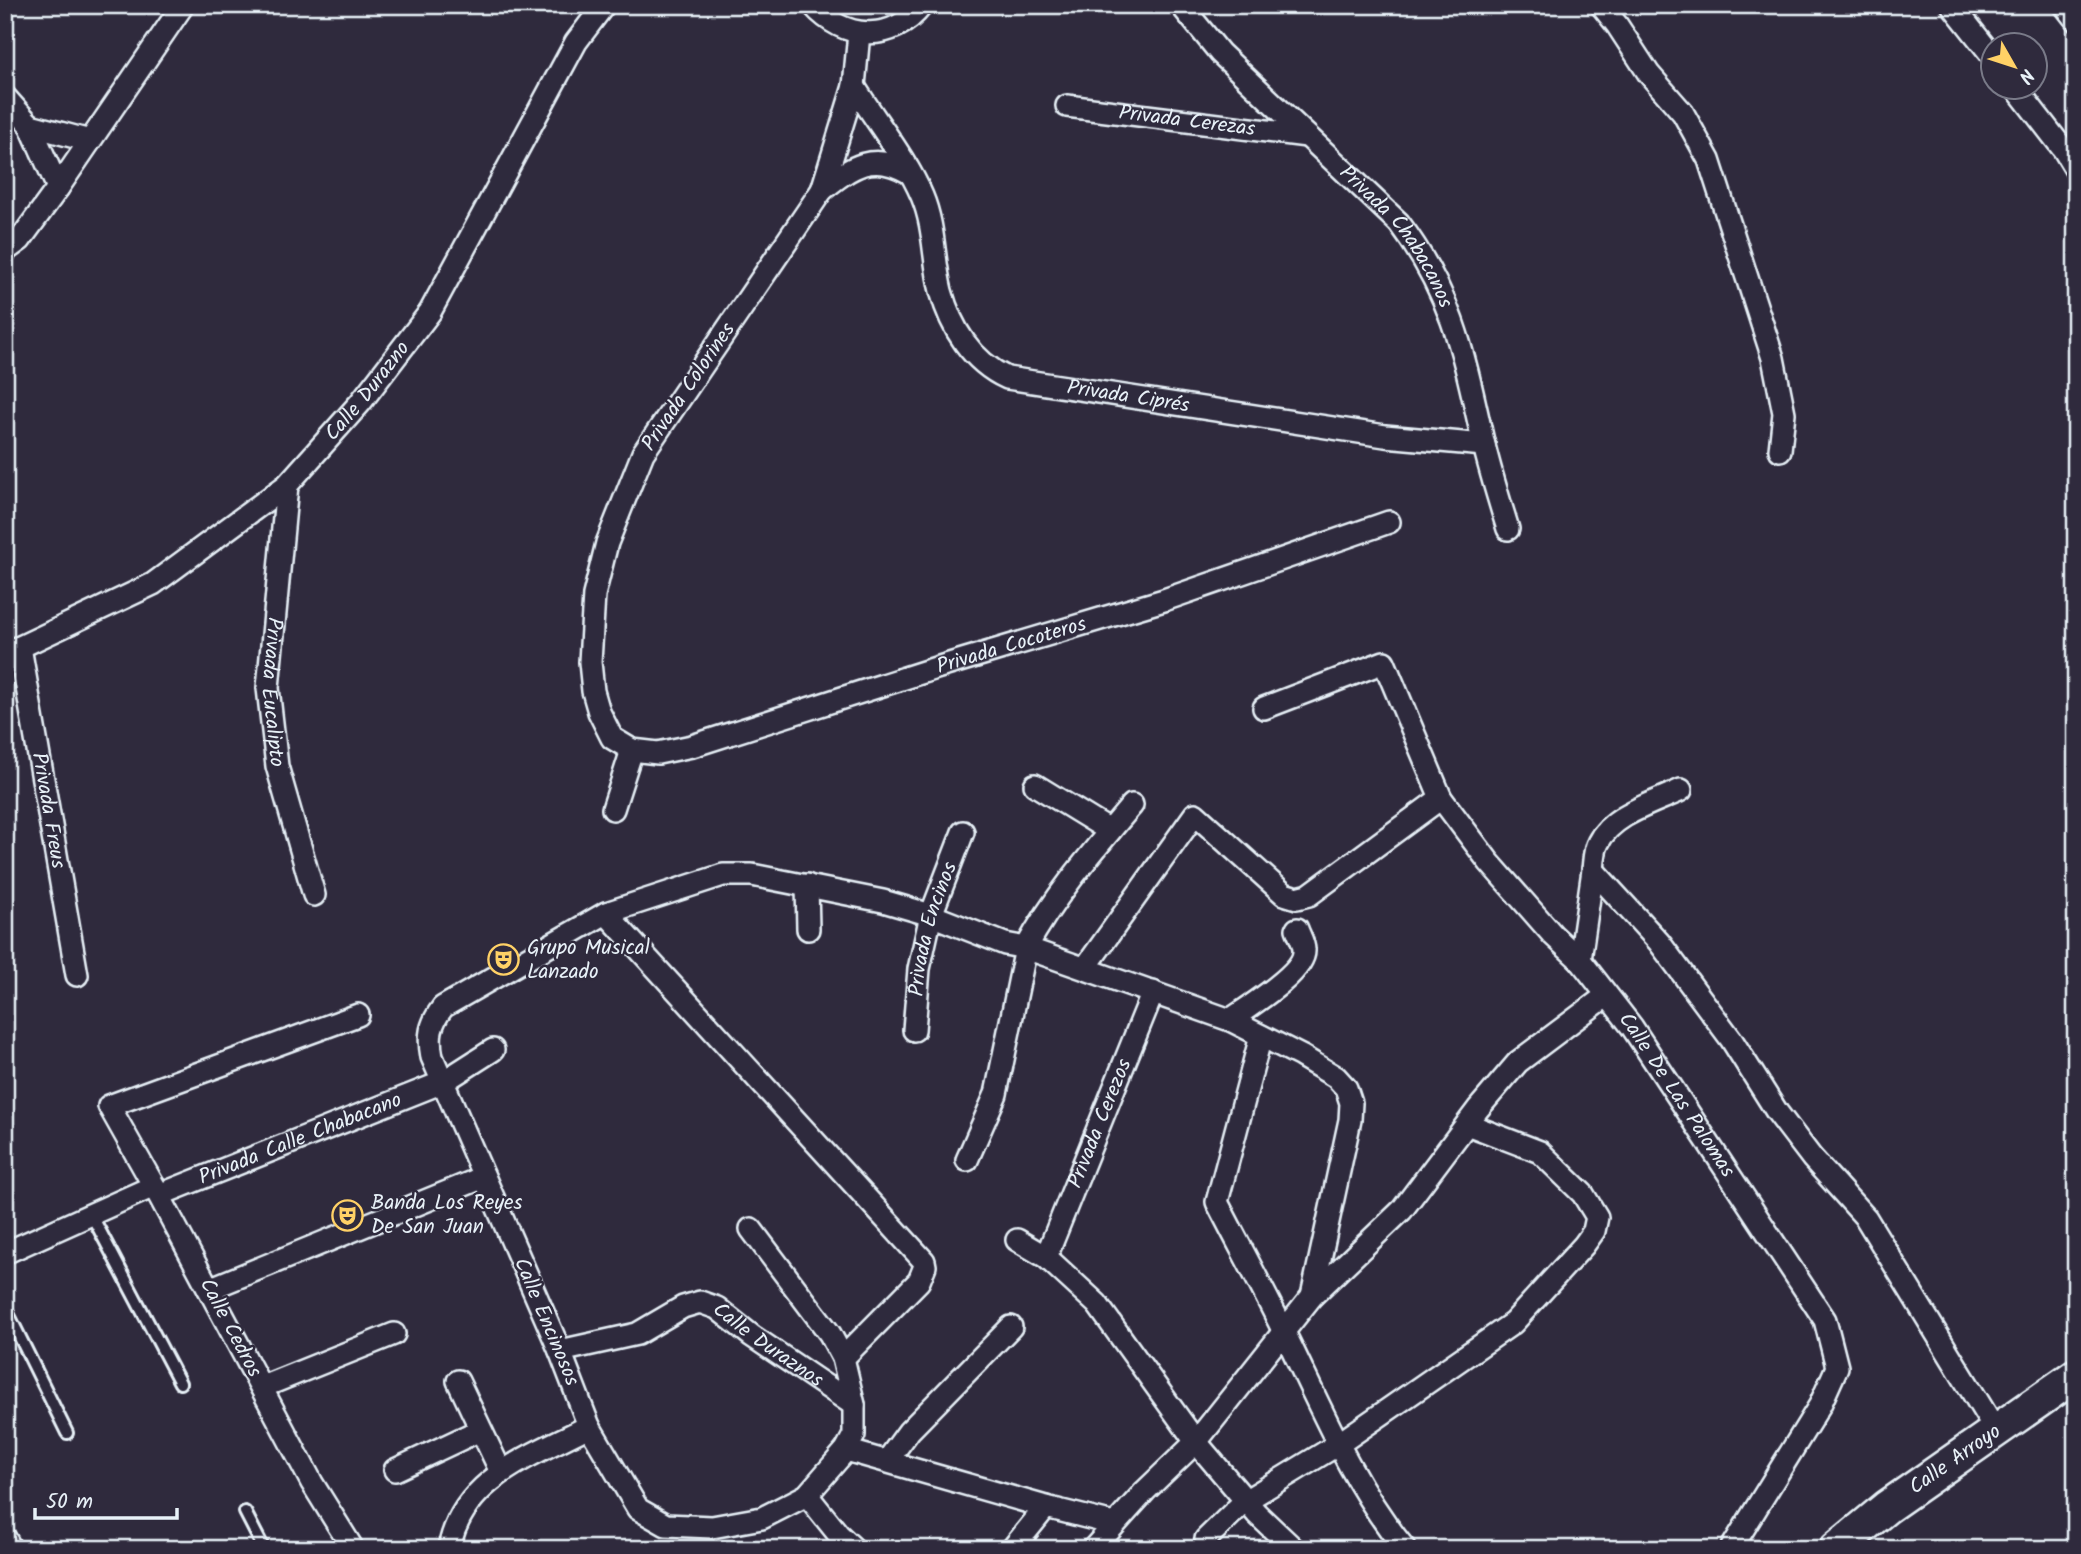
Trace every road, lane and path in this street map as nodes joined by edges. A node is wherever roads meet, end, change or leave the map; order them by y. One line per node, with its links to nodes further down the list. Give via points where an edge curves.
1 (183, 5): 18 (street)
2 (604, 5): 26 (street, Calle Durazno, via 576,43 430,312 360,403)
3 (813, 5): 10 (street, via 841,28)
4 (922, 5): 10 (street, via 898,28)
5 (1181, 5): 17 (street, Privada Chabacanos, via 1220,53)
6 (1601, 5): 25 (street, via 1683,114 1709,160 1773,358 1784,413)
7 (1952, 5): 11 (street)
8 (2059, 5): 9 (lane)
9 (2076, 28)
10 (859, 33): 12 (street, Privada Colorines)
11 (1980, 41)
12 (854, 86): 20 (street, Privada Ciprés); 22 (street, Privada Colorines)
13 (5, 97): 16 (street)
14 (2027, 102): 19 (street)
15 (1067, 106): 17 (street, Privada Cerezas)
16 (30, 125): 18 (street); 21 (street)
17 (1307, 136): 24 (street, Privada Chabacanos, via 1399,223 1419,249 1454,324)
18 (90, 141): 21 (street)
19 (2076, 170)
20 (910, 173): 22 (street, via 881,160 843,173); 24 (street, Privada Ciprés, via 931,223 949,313 965,344 986,366 1007,378 1385,436)
21 (58, 188): 23 (street, via 20,240)
22 (822, 190): 31 (street, Privada Colorines, via 643,453 607,543 594,595 593,691 612,738)
23 (5, 251)
24 (1484, 445): 28 (street, Privada Chabacanos)
25 (1780, 450)
26 (287, 485): 29 (street, Calle Durazno, via 153,584); 41 (street, Privada Eucalipto, via 268,688 277,765)
27 (1389, 522): 31 (street, Privada Cocoteros, via 1164,600 692,746 658,753)
28 (1508, 530)
29 (13, 649): 49 (street, Privada Freus)
30 (1264, 708): 34 (street, Calle De Las Palomas, via 1384,662)
31 (632, 751): 36 (street)
32 (1035, 785): 37 (street)
33 (1681, 790): 39 (street, via 1609,828 1597,844)
34 (1441, 798): 47 (street, Calle De Las Palomas, via 1489,863); 48 (street, via 1309,895 1297,898 1284,894 1195,814)
35 (1132, 805): 37 (street)
36 (613, 808)
37 (1110, 831): 46 (street)
38 (963, 832): 43 (street, Privada Encinos)
39 (1593, 870): 47 (street); 82 (street, via 1659,942 1791,1131 1866,1218)
40 (807, 885): 42 (street, Calle Encinosos, via 752,874 723,875); 43 (street, Calle Encinosos); 44 (street)
41 (314, 895)
42 (606, 913): 57 (street, Calle Encinosos, via 443,1007 433,1020 429,1038); 74 (street, via 920,1255 925,1266 919,1281)
43 (931, 915): 46 (street, Calle Encinosos); 54 (street, Privada Encinos, via 919,969)
44 (808, 929)
45 (1297, 929): 53 (street, via 1304,949 1302,962)
46 (1026, 948): 48 (street, Calle Encinosos); 59 (street, via 996,1094)
47 (1580, 960): 51 (street, Calle De Las Palomas)
48 (1085, 968): 50 (street, Calle Encinosos)
49 (77, 975)
50 (1153, 992): 53 (street, Calle Encinosos); 66 (street, Privada Cerezos)
51 (1606, 996): 58 (street, via 1518,1062); 106 (street, Calle De Las Palomas, via 1632,1027 1825,1321 1837,1367 1820,1405)
52 (358, 1015): 61 (street, Calle Cedros, via 109,1106)
53 (1230, 1020): 55 (street, Calle Encinosos)
54 (914, 1030)
55 (1261, 1036): 68 (street, Calle Encinosos, via 1336,1077 1351,1102); 71 (street, via 1217,1202)
56 (493, 1050): 57 (street, Privada Calle Chabacano)
57 (443, 1082): 60 (street, Calle Encinosos); 61 (street, Privada Calle Chabacano)
58 (1467, 1124): 68 (street, via 1402,1210); 85 (street, via 1540,1152 1583,1194 1597,1217 1594,1231 1513,1323)
59 (967, 1160)
60 (484, 1177): 67 (street); 73 (street, Calle Encinosos)
61 (157, 1191): 62 (street, Privada Calle Chabacano); 67 (street, Calle Cedros)
62 (91, 1214): 65 (street, Privada Calle Chabacano); 77 (lane)
63 (751, 1230): 74 (street)
64 (1017, 1240): 66 (street)
65 (5, 1253)
66 (1046, 1257): 84 (street, via 1097,1304)
67 (209, 1289): 78 (street, Calle Cedros)
68 (1312, 1296): 71 (street)
69 (5, 1307): 83 (lane)
70 (1011, 1327): 87 (street, via 909,1431)
71 (1283, 1330): 84 (street); 85 (street)
72 (394, 1334): 78 (street)
73 (560, 1351): 79 (street, Calle Duraznos, via 637,1334 699,1302 717,1308); 80 (street, Calle Encinosos)
74 (843, 1358): 79 (street)
75 (2076, 1375): 82 (street, Calle Arroyo)
76 (458, 1381): 81 (street)
77 (180, 1383)
78 (262, 1387): 99 (street, Calle Cedros)
79 (854, 1405): 86 (street, via 854,1435)
80 (589, 1426): 89 (street); 90 (street, Calle Encinosos, via 638,1509 666,1525 712,1527 762,1518)
81 (480, 1430): 88 (street); 89 (street)
82 (1996, 1431): 107 (street, Calle Arroyo, via 1887,1507)
83 (68, 1433)
84 (1196, 1442): 91 (street); 94 (street)
85 (1337, 1445): 91 (street); 105 (street, via 1375,1510)
86 (846, 1450): 87 (street); 90 (street, Calle Encinosos)
87 (887, 1461): 92 (street)
88 (395, 1469)
89 (500, 1472): 100 (street, via 463,1509)
90 (807, 1495): 101 (street)
91 (1245, 1501): 96 (street); 104 (street)
92 (1046, 1507): 94 (street); 102 (street)
93 (246, 1512): 98 (lane)
94 (1114, 1524): 103 (street)
95 (5, 1538): 97 (street)
96 (1206, 1539)
97 (11, 1549)
98 (264, 1549)
99 (353, 1549)
100 (449, 1549)
101 (854, 1549)
102 (1012, 1549)
103 (1093, 1549)
104 (1294, 1549)
105 (1405, 1549)
106 (1731, 1549)
107 (1836, 1549)

